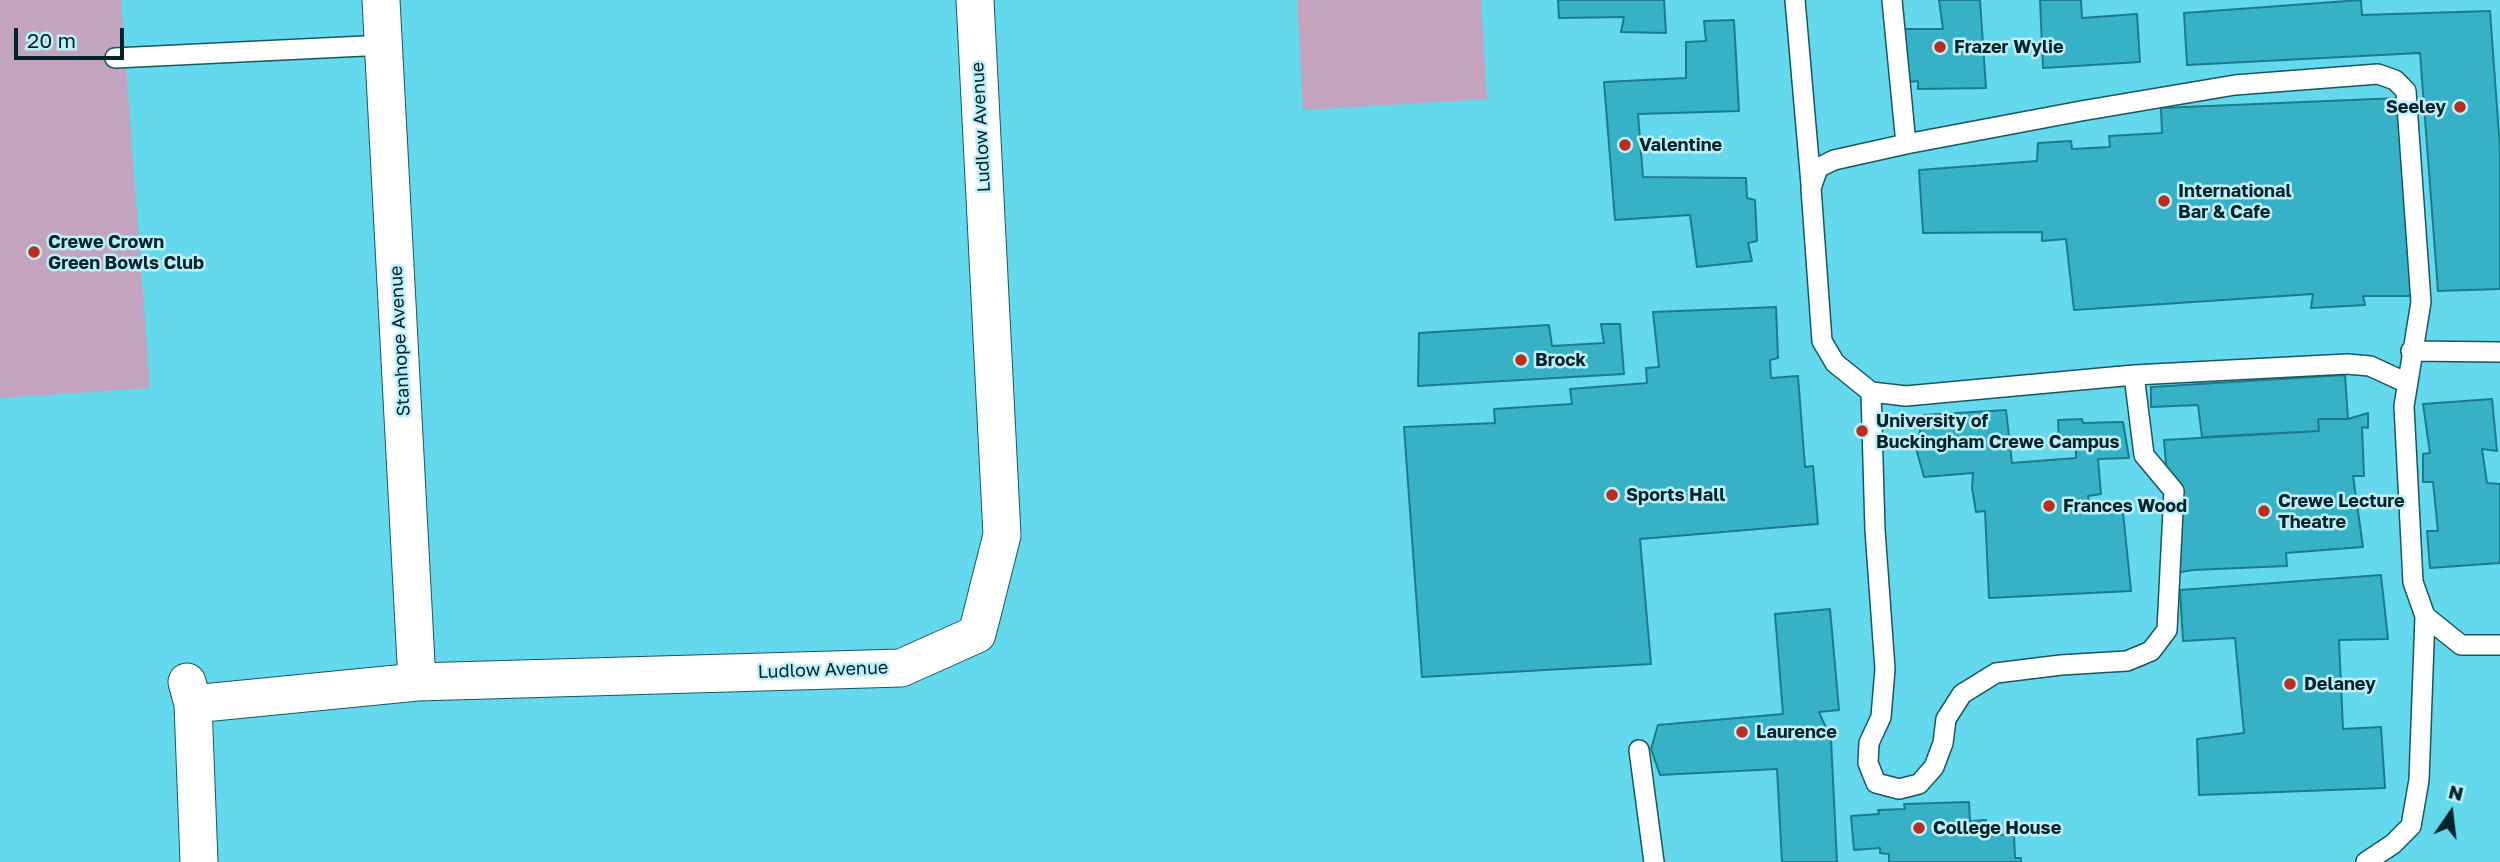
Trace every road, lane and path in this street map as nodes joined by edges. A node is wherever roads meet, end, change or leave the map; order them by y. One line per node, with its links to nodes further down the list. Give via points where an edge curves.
1 (381, 0): 5 (street, Stanhope Avenue)
2 (975, 0): 16 (street, Ludlow Avenue, via 1002,535 977,634 901,668)
3 (1795, 0): 8 (lane)
4 (1892, 0): 7 (lane)
5 (385, 45): 6 (lane); 16 (street, Stanhope Avenue)
6 (115, 58)
7 (1906, 144): 8 (lane, via 1834,160 1818,168); 9 (lane, via 2235,85 2378,74 2395,80 2406,91 2421,302)
8 (1811, 188): 13 (lane, via 1822,341 1835,363)
9 (2411, 351): 10 (lane); 12 (lane)
10 (2500, 352)
11 (2134, 375): 12 (lane, via 2347,365 2370,366); 13 (lane, via 1906,396); 13 (lane, via 2144,455 2174,491 2167,630 2151,651 2127,662 1996,673 1962,694 1946,719 1934,767 1919,784 1899,789 1876,783 1868,763 1869,743 1881,717 1885,668)
12 (2407, 383): 14 (lane, via 2404,406 2413,582)
13 (1871, 392)
14 (2425, 616): 15 (lane, via 2461,645); 20 (lane, via 2419,780 2411,826)
15 (2500, 645)
16 (417, 682): 18 (street, Ludlow Avenue, via 190,693)
17 (1639, 750): 19 (lane)
18 (199, 862)
19 (1654, 862)
20 (2366, 862)

